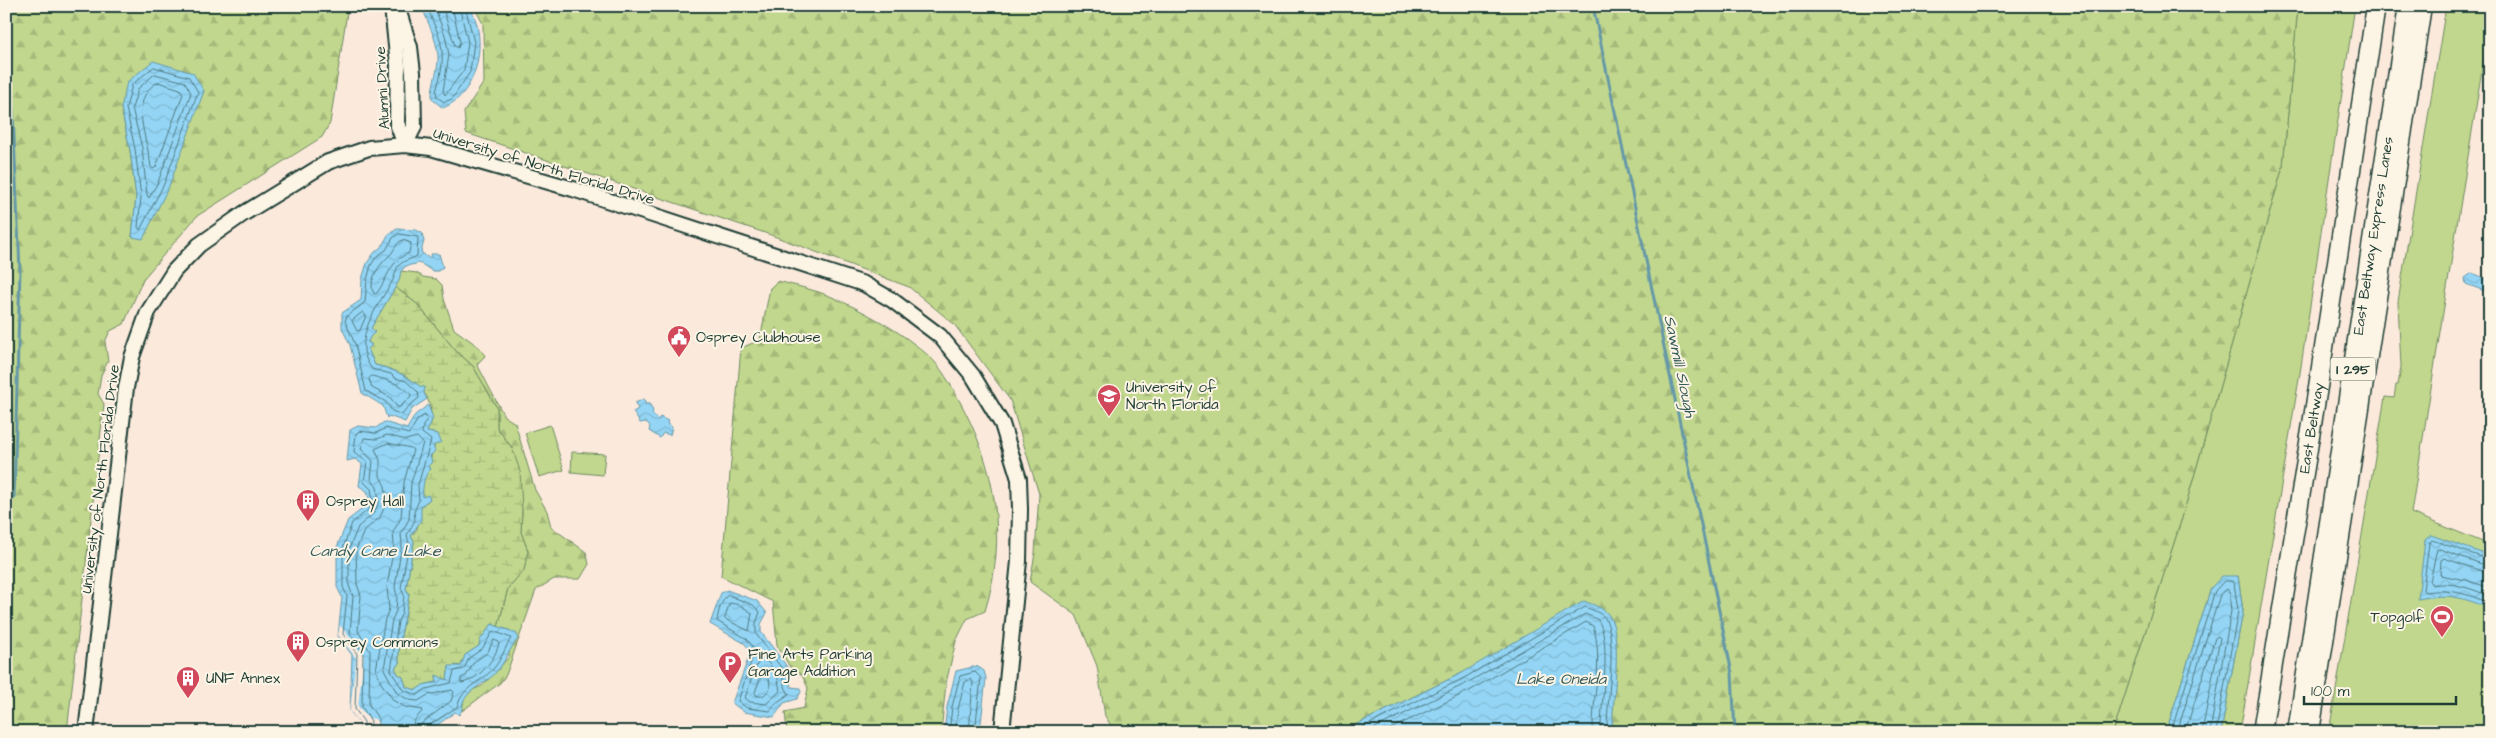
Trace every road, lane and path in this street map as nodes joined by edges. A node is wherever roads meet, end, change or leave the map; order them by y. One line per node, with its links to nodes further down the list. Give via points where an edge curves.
1 (392, 6): 6 (street, Alumni Drive, via 398,65 397,123)
2 (397, 6): 6 (street, Alumni Drive, via 410,47 413,73 414,126)
3 (2376, 6): 10 (highway, East Beltway / I 295)
4 (2408, 6): 11 (highway, East Beltway Express Lanes / I 295)
5 (2422, 6): 7 (highway, I 295)
6 (404, 145): 8 (street, University of North Florida Drive, via 369,148 348,154 304,177 199,245 158,294 140,329 126,388); 9 (street, University of North Florida Drive, via 432,148 559,184 864,284 892,300 940,336 973,376 1002,424 1019,479 1019,561)
7 (2314, 706): 12 (highway, I 295); 13 (highway)
8 (86, 732)
9 (1002, 732)
10 (2262, 732)
11 (2297, 732)
12 (2310, 732)
13 (2315, 732)

